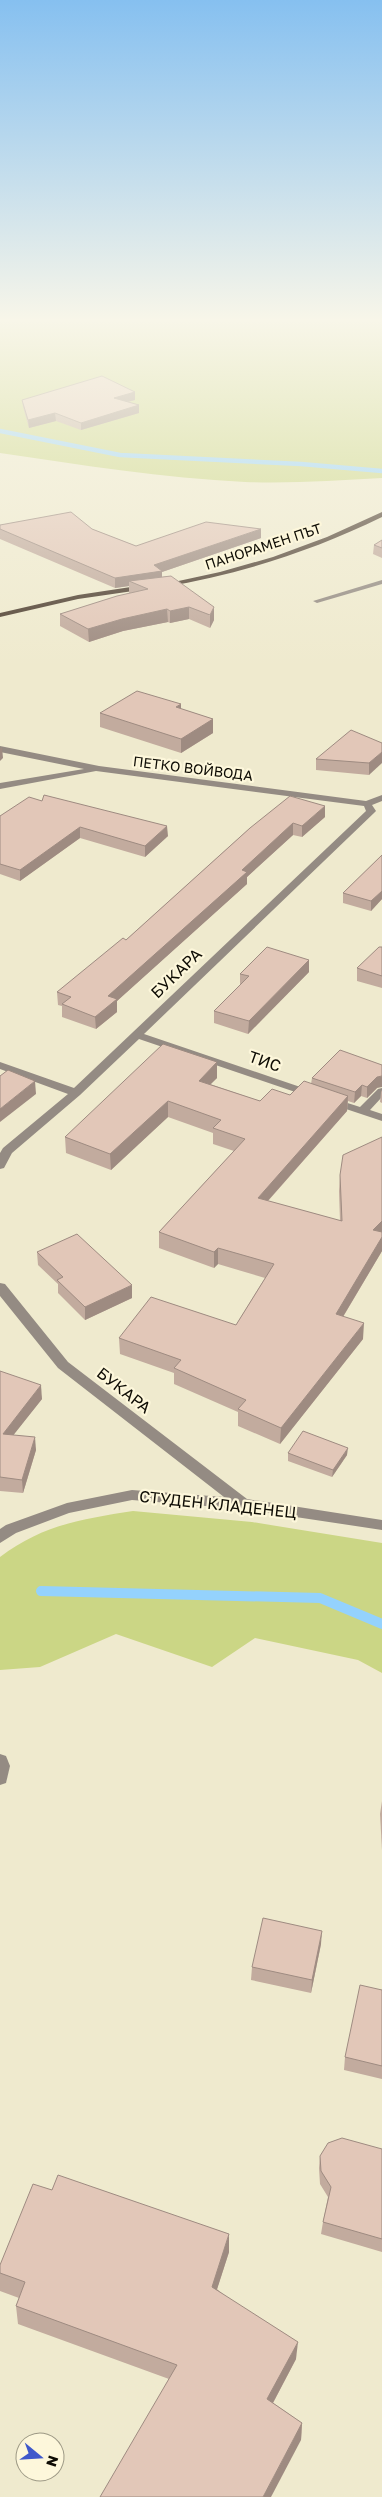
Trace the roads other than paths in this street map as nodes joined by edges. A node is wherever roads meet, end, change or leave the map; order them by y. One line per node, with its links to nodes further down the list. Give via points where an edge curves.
1 (382, 514): 4 (main road, ПАНОРАМЕН ПЪТ, via 333,537 217,576 78,597)
2 (382, 582): 3 (street)
3 (317, 601)
4 (0, 615)
5 (0, 748): 6 (street, ПЕТКО ВОЙВОДА)
6 (99, 769): 7 (street); 9 (street, ПЕТКО ВОЙВОДА)
7 (0, 786)
8 (382, 798): 9 (street)
9 (368, 804): 10 (street, БУКАРА, via 371,812)
10 (138, 1035): 13 (street, БУКАРА); 14 (street, ТИС)
11 (0, 1065): 13 (street)
12 (382, 1091): 14 (street)
13 (76, 1093): 16 (street, БУКАРА, via 7,1150)
14 (362, 1112): 15 (street, ТИС)
15 (382, 1118)
16 (0, 1165)
17 (0, 1288): 18 (street, БУКАРА, via 63,1365)
18 (243, 1504): 19 (street, СТУДЕН КЛАДЕНЕЦ); 20 (street, СТУДЕН КЛАДЕНЕЦ, via 132,1495 67,1508)
19 (382, 1525)
20 (4, 1531)
21 (0, 1761): 22 (street)
22 (0, 1778)

